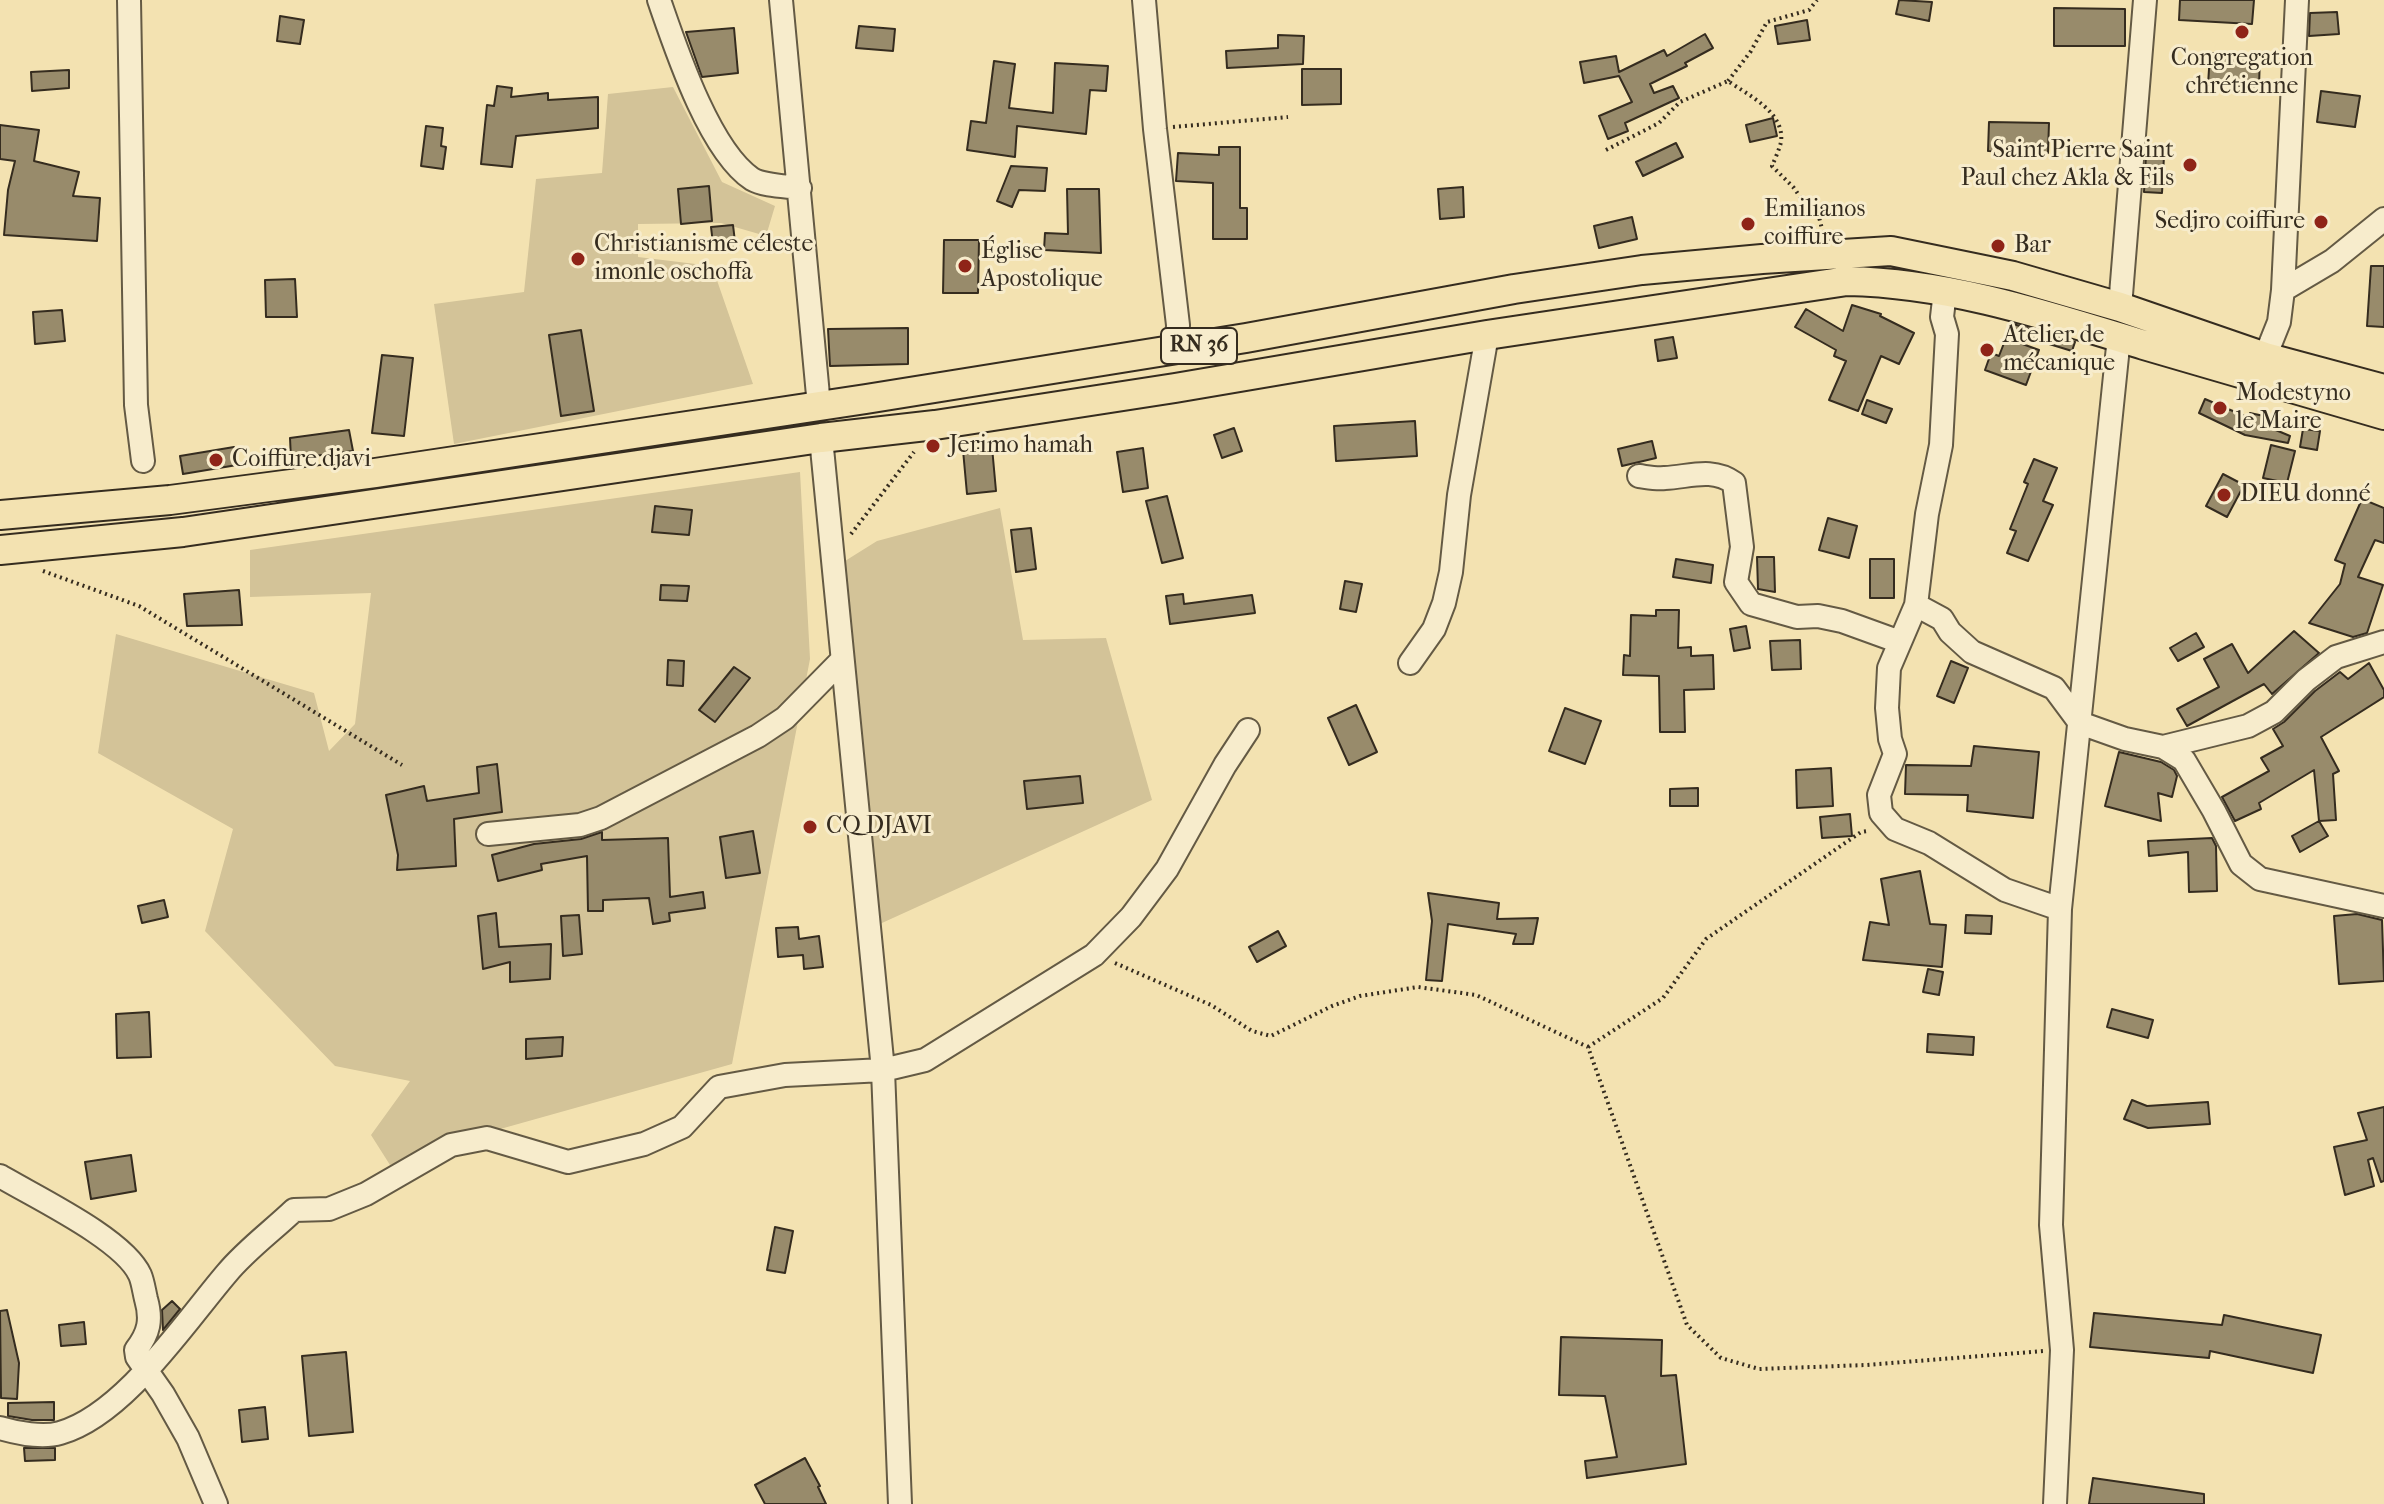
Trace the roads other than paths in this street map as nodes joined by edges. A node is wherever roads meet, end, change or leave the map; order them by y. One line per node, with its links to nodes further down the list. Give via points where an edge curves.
1 (129, 0): 20 (street, via 136,405)
2 (659, 0): 7 (street, via 687,78 733,163 755,181)
3 (781, 0): 7 (street)
4 (1144, 0): 14 (street)
5 (2145, 0): 11 (street)
6 (2297, 0): 9 (street)
7 (800, 188): 17 (street)
8 (2384, 219): 9 (street, via 2332,261)
9 (2283, 290): 15 (street, via 2279,322)
10 (1945, 291): 12 (main road, RN 36, via 1847,281); 13 (main road, RN 36, via 2019,306); 24 (street, via 1941,445)
11 (2120, 307): 14 (main road, RN 36, via 2013,276 1891,251 1642,270); 15 (main road, RN 36)
12 (1487, 335): 19 (main road, RN 36, via 1175,388); 28 (street, via 1444,603 1434,629)
13 (2119, 337): 18 (main road, RN 36); 29 (street)
14 (1177, 349): 17 (main road, RN 36)
15 (2265, 357): 16 (main road, RN 36)
16 (2384, 389)
17 (819, 406): 22 (main road, RN 36, via 233,492)
18 (2384, 415)
19 (821, 438): 23 (main road, RN 36, via 183,532); 27 (street)
20 (143, 461)
21 (1639, 476): 25 (street, via 1708,474 1734,483 1742,547 1736,582 1751,604 1797,617 1842,621)
22 (0, 515)
23 (0, 550)
24 (1916, 605): 25 (street); 29 (street, via 1942,619 1972,652 2054,688)
25 (1900, 642): 34 (street, via 1889,668 1887,708 1895,754 1879,795 1881,813 1895,829 1929,843 2005,890)
26 (2384, 642): 31 (street, via 2336,657 2274,712 2248,726)
27 (842, 660): 32 (street, via 785,718 758,736 601,818); 35 (street)
28 (1410, 663)
29 (2080, 723): 31 (street); 34 (street)
30 (1248, 730): 35 (street, via 1167,869 1094,955 925,1060)
31 (2163, 747): 33 (street, via 2184,760 2241,864 2260,879)
32 (488, 834)
33 (2384, 906)
34 (2060, 909): 41 (street, via 2051,1225 2062,1350)
35 (883, 1070): 37 (street, via 785,1075 719,1087 682,1127 644,1144 568,1162 487,1138 451,1145 366,1194 329,1209 294,1210 230,1270); 40 (street)
36 (0, 1176): 37 (street, via 104,1238 140,1274 149,1332 136,1350)
37 (146, 1371): 38 (street, via 92,1419 58,1434); 39 (street, via 188,1438)
38 (0, 1428)
39 (216, 1504)
40 (900, 1504)
41 (2055, 1504)

